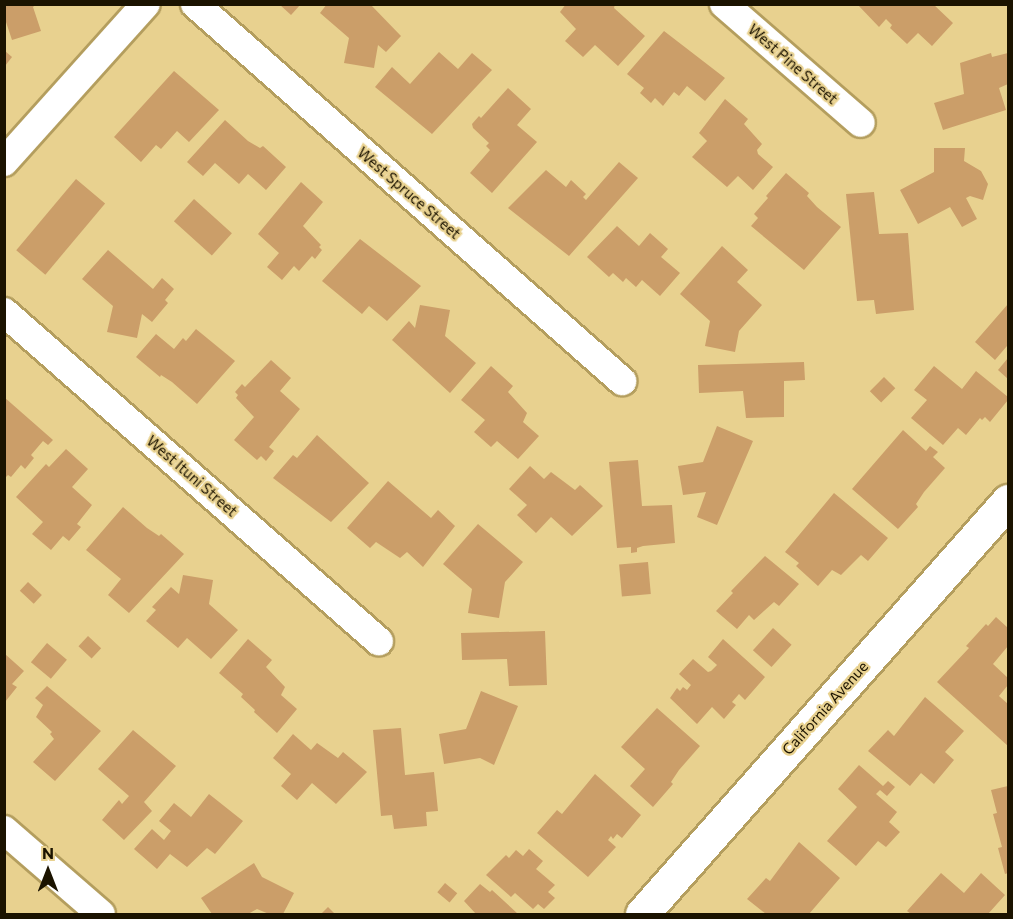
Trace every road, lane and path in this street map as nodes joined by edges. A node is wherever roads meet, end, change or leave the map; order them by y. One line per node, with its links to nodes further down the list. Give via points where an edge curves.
1 (146, 4): 5 (street)
2 (195, 4): 7 (street, West Spruce Street)
3 (724, 4): 4 (street, West Pine Street)
4 (861, 123)
5 (4, 162)
6 (4, 312): 9 (street, West Ituni Street)
7 (622, 381)
8 (1008, 501): 12 (street, California Avenue)
9 (379, 641)
10 (4, 830): 11 (street)
11 (102, 915)
12 (642, 915)

